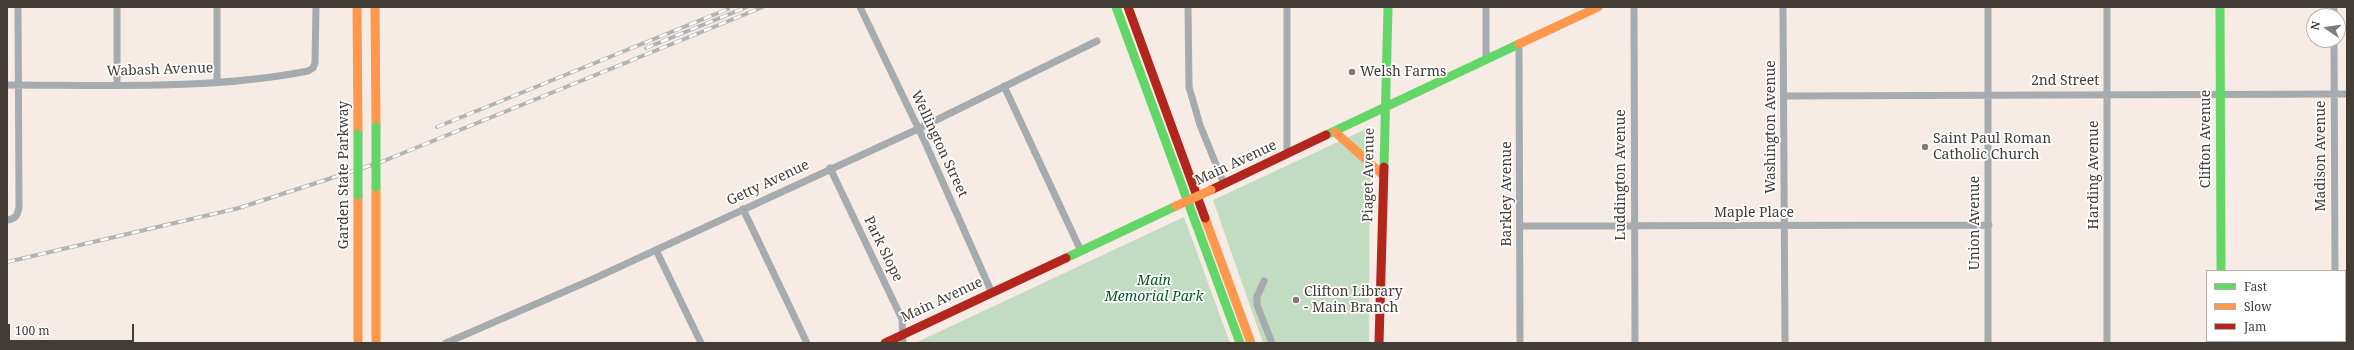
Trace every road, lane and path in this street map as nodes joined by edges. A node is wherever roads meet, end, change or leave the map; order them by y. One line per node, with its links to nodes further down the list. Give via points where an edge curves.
1 (18, 7): 28 (street)
2 (117, 7): 26 (street)
3 (217, 7): 25 (street)
4 (316, 7): 25 (street, Wabash Avenue, via 315,63 312,68 278,77)
5 (357, 7): 56 (main road, Garden State Parkway, bridge)
6 (375, 7): 57 (main road, bridge)
7 (860, 7): 37 (street, Wellington Street)
8 (1116, 7): 62 (main road)
9 (1128, 7): 63 (main road)
10 (1188, 7): 42 (street, via 1189,87 1200,125)
11 (1287, 7): 39 (street)
12 (1388, 7): 36 (main road, Piaget Avenue)
13 (1486, 7): 24 (street)
14 (1598, 7): 20 (main road, Main Avenue)
15 (1634, 7): 47 (street, Luddington Avenue)
16 (1784, 7): 35 (street, Washington Avenue)
17 (1988, 7): 34 (street, Union Avenue)
18 (2107, 7): 30 (street, Harding Avenue)
19 (2220, 7): 31 (main road, Clifton Avenue)
20 (1581, 11): 22 (main road, Main Avenue)
21 (1097, 41): 29 (street, Getty Avenue)
22 (1519, 45): 24 (main road, Main Avenue); 46 (street, Barkley Avenue)
23 (2334, 48): 32 (street, Madison Avenue)
24 (1486, 60): 36 (main road, Main Avenue)
25 (218, 81): 26 (street, Wabash Avenue, via 190,84)
26 (117, 84): 28 (street, Wabash Avenue)
27 (7, 85): 28 (street, Wabash Avenue)
28 (18, 85): 44 (street, via 18,214 15,218)
29 (1004, 86): 37 (street, Getty Avenue); 50 (street)
30 (2107, 94): 31 (street, 2nd Street); 34 (street, 2nd Street); 70 (street, Harding Avenue)
31 (2220, 94): 32 (street, 2nd Street); 51 (main road, Clifton Avenue)
32 (2334, 94): 33 (street, 2nd Street); 52 (street, Madison Avenue)
33 (2347, 94)
34 (1988, 95): 35 (street, 2nd Street); 45 (street, Union Avenue)
35 (1784, 96): 48 (street, Washington Avenue)
36 (1385, 108): 38 (main road, Main Avenue); 41 (main road, Piaget Avenue)
37 (918, 129): 40 (street, Getty Avenue); 54 (street, Wellington Street)
38 (1335, 132): 39 (main road, Main Avenue); 41 (main road)
39 (1287, 154): 42 (main road, Main Avenue)
40 (830, 168): 43 (street, Getty Avenue); 55 (street, Park Slope, via 902,319)
41 (1383, 175): 65 (main road, Piaget Avenue)
42 (1224, 184): 50 (main road, Main Avenue, bridge)
43 (743, 209): 49 (street, Getty Avenue); 60 (street)
44 (7, 220)
45 (1988, 225): 48 (street, Maple Place); 69 (street, Union Avenue)
46 (1520, 226): 47 (street, Maple Place); 66 (street, Barkley Avenue)
47 (1634, 226): 48 (street, Maple Place); 67 (street, Luddington Avenue)
48 (1784, 226): 68 (street, Washington Avenue)
49 (656, 250): 58 (street, Getty Avenue); 59 (street)
50 (1082, 251): 54 (main road, Main Avenue)
51 (2221, 270)
52 (2335, 270)
53 (1264, 281): 64 (street, via 1257,297 1257,305)
54 (992, 293): 55 (main road, Main Avenue)
55 (903, 339): 61 (main road, Main Avenue)
56 (358, 343)
57 (376, 343)
58 (446, 343)
59 (701, 343)
60 (808, 343)
61 (885, 343)
62 (1240, 343)
63 (1251, 343)
64 (1272, 343)
65 (1379, 343)
66 (1520, 343)
67 (1635, 343)
68 (1785, 343)
69 (1988, 343)
70 (2108, 343)

